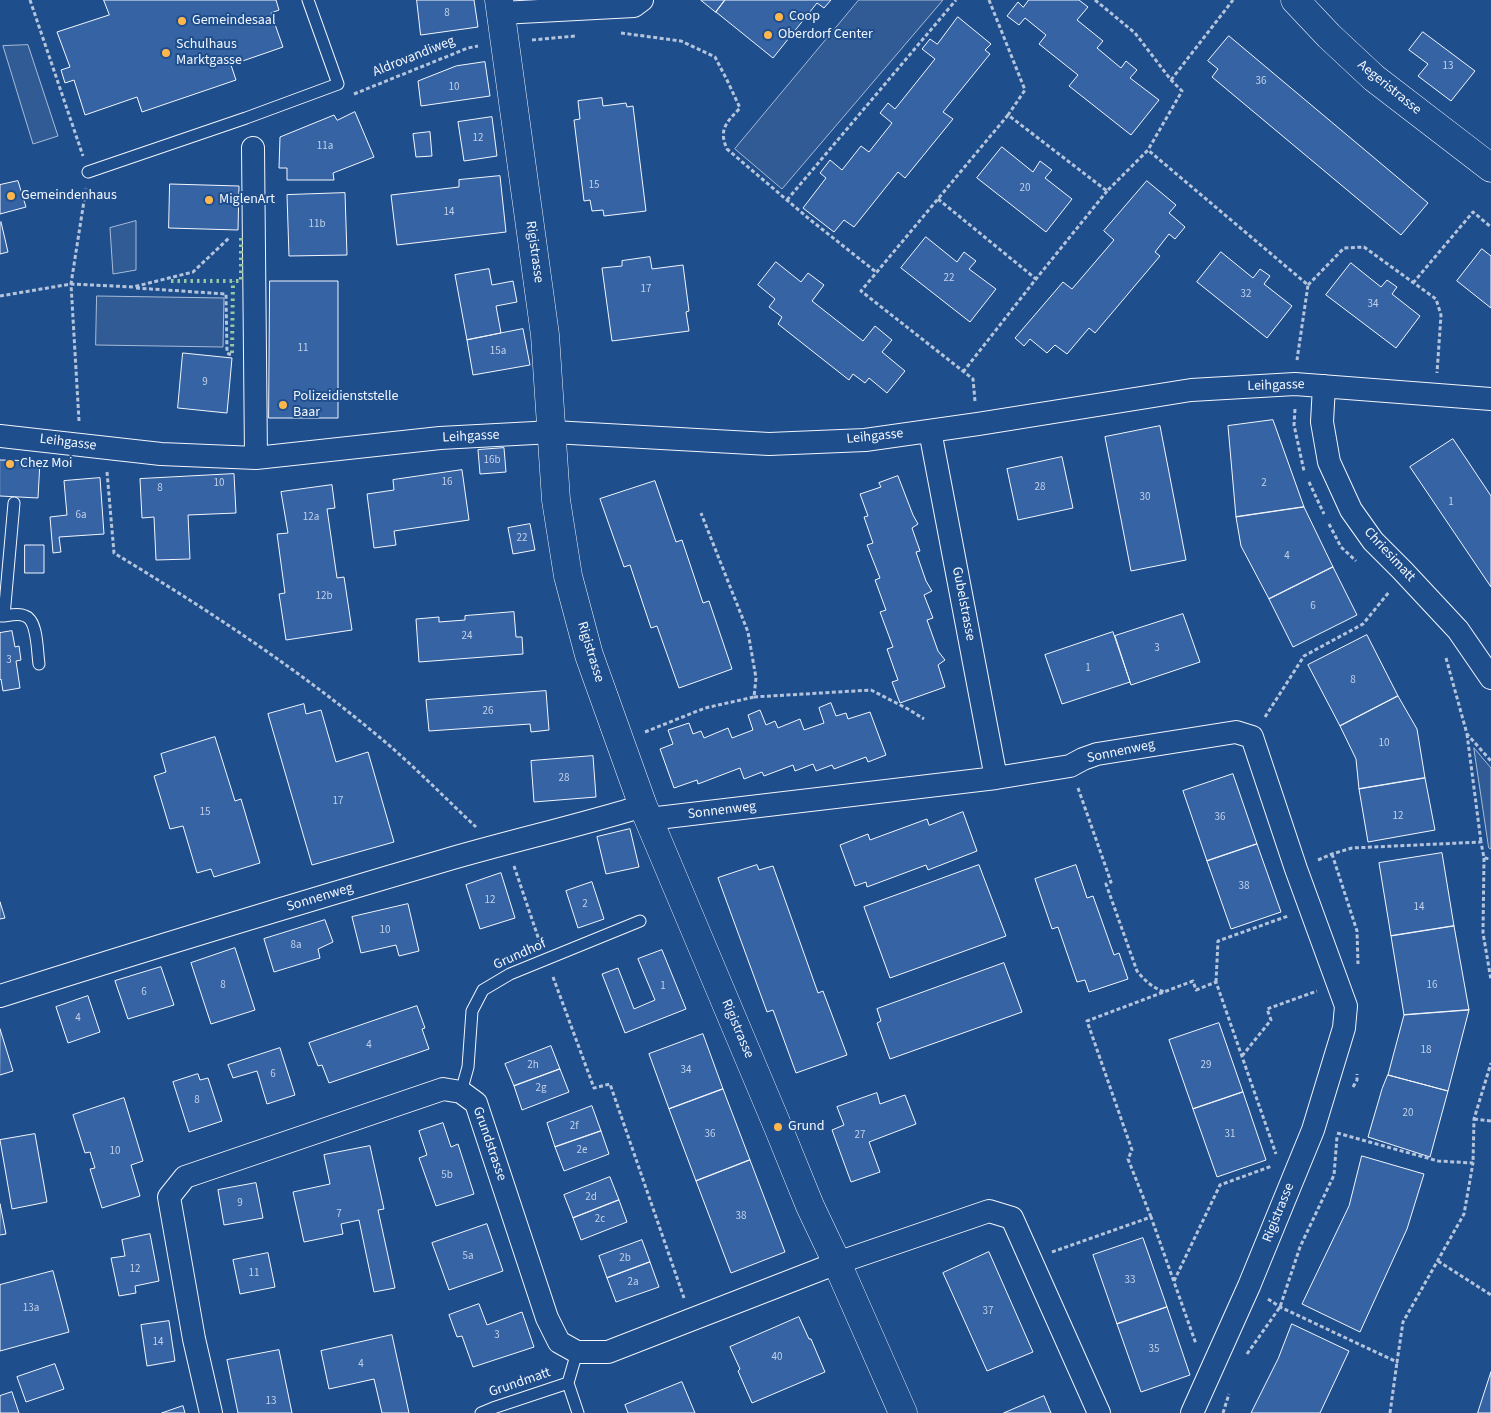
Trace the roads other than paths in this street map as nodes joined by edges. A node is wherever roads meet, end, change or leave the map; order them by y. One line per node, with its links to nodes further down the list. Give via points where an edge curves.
1 (308, 0): 7 (lane, via 338,84)
2 (642, 0): 4 (street, via 634,6)
3 (1295, 0): 6 (street, Aegeristrasse, via 1374,78)
4 (500, 6): 11 (street, Rigistrasse, via 545,336)
5 (253, 148): 13 (street)
6 (1491, 168)
7 (88, 172)
8 (1324, 386): 9 (street, Leihgasse); 10 (street, Leihgasse, via 1295,384 1191,390); 17 (street, Chriesimatt, via 1322,422 1329,462 1351,510 1373,541 1458,630)
9 (1491, 399)
10 (930, 431): 11 (street, Leihgasse, via 865,440 769,444); 18 (street, Gubelstrasse)
11 (553, 432): 13 (street, Leihgasse, via 440,438); 19 (street, Rigistrasse, via 556,500 568,576 589,655)
12 (0, 436): 13 (street, Leihgasse, via 161,454)
13 (256, 458)
14 (14, 503): 15 (lane)
15 (2, 616): 16 (lane, via 22,615 31,620)
16 (39, 664)
17 (1491, 678)
18 (996, 778): 19 (street, Sonnenweg); 22 (street, Sonnenweg, via 1070,766 1097,754 1218,734 1236,732 1252,737)
19 (646, 813): 21 (street, Sonnenweg, via 497,846); 24 (street, Rigistrasse, via 810,1206)
20 (640, 921): 23 (lane, Grundhof, via 510,974 483,990 472,1011 468,1067)
21 (0, 996)
22 (1346, 1006): 32 (street, Rigistrasse, via 1344,1028 1313,1130)
23 (461, 1092): 25 (street, Grundstrasse, via 476,1103 547,1318 559,1342); 27 (street, Grundstrasse, via 443,1089 185,1177 169,1197)
24 (837, 1263): 25 (street, via 608,1352); 30 (street, Rigistrasse); 31 (street, via 989,1211 1012,1218)
25 (576, 1352): 26 (lane, Grundmatt)
26 (568, 1383): 28 (lane, Grundmatt); 29 (lane, Grundmatt)
27 (211, 1413)
28 (481, 1413)
29 (578, 1413)
30 (903, 1413)
31 (1100, 1413)
32 (1192, 1413)

